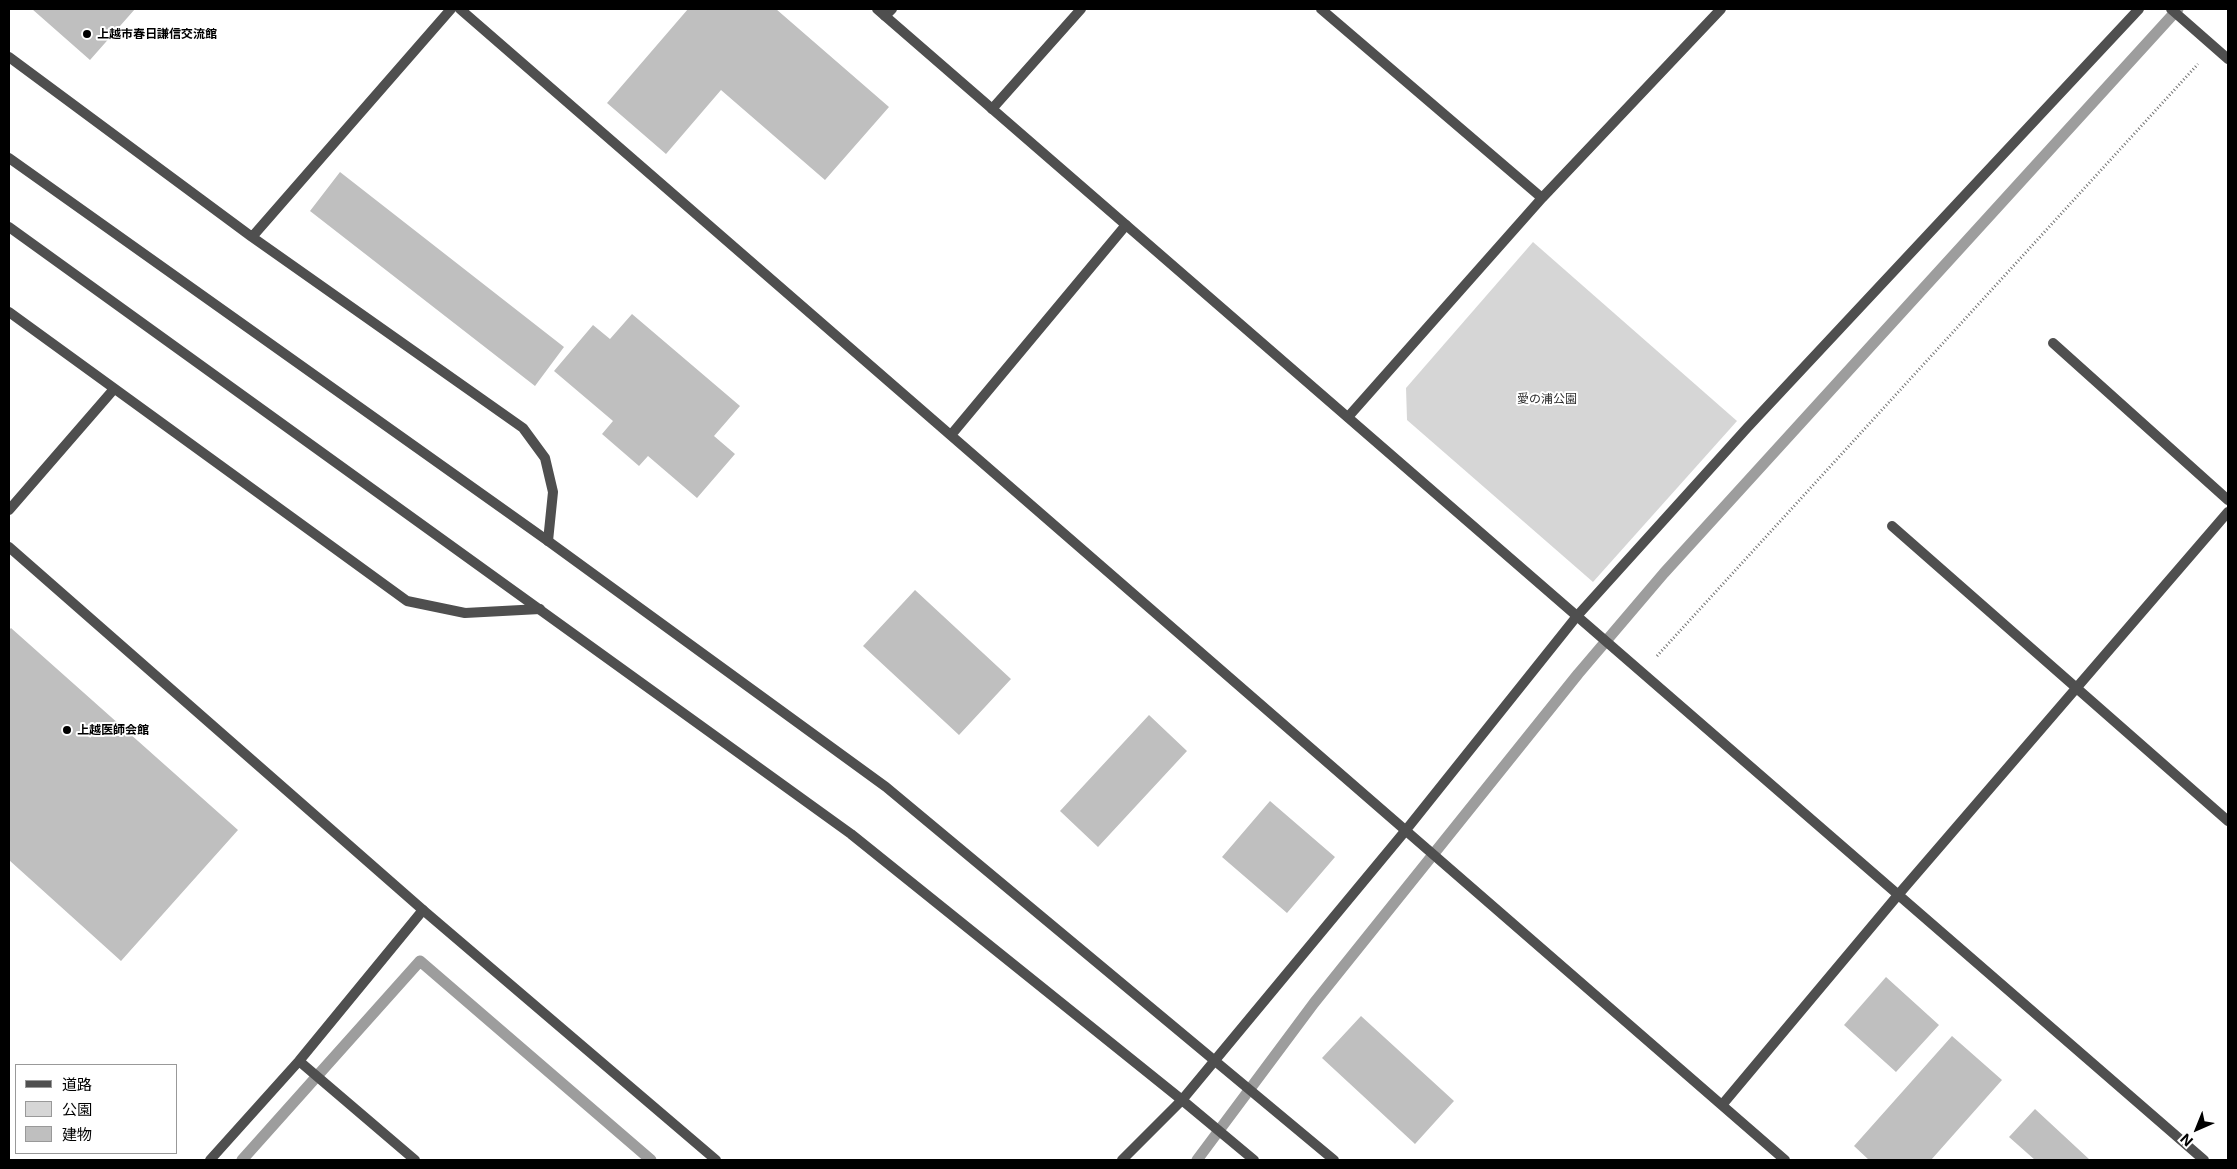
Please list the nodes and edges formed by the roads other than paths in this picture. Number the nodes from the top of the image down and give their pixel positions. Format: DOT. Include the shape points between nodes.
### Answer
graph roads {
  1 [pos="451,9"];
  2 [pos="460,9"];
  3 [pos="877,9"];
  4 [pos="1081,9"];
  5 [pos="1321,9"];
  6 [pos="1721,9"];
  7 [pos="2139,9"];
  8 [pos="2171,9"];
  9 [pos="889,12"];
  10 [pos="9,58"];
  11 [pos="2228,59"];
  12 [pos="992,108"];
  13 [pos="9,158"];
  14 [pos="1542,198"];
  15 [pos="1126,225"];
  16 [pos="9,227"];
  17 [pos="252,237"];
  18 [pos="9,312"];
  19 [pos="2053,343"];
  20 [pos="114,389"];
  21 [pos="1348,417"];
  22 [pos="951,435"];
  23 [pos="2228,500"];
  24 [pos="9,510"];
  25 [pos="2228,512"];
  26 [pos="1892,526"];
  27 [pos="548,541"];
  28 [pos="9,547"];
  29 [pos="540,609"];
  30 [pos="1577,616"];
  31 [pos="2078,687"];
  32 [pos="2228,821"];
  33 [pos="1406,830"];
  34 [pos="1898,896"];
  35 [pos="423,910"];
  36 [pos="299,1061"];
  37 [pos="1214,1061"];
  38 [pos="1182,1100"];
  39 [pos="1722,1105"];
  40 [pos="210,1160"];
  41 [pos="415,1160"];
  42 [pos="716,1160"];
  43 [pos="1122,1160"];
  44 [pos="1254,1160"];
  45 [pos="1334,1160"];
  46 [pos="1785,1160"];
  47 [pos="2204,1160"];
  1 -- 17 [label="street"];
  2 -- 22 [label="street"];
  3 -- 9 [label="street"];
  4 -- 12 [label="street"];
  5 -- 14 [label="street"];
  6 -- 14 [label="street"];
  7 -- 30 [label="street" via="1747,428"];
  8 -- 11 [label="street"];
  9 -- 12 [label="street"];
  10 -- 17 [label="street"];
  12 -- 15 [label="street"];
  13 -- 27 [label="street"];
  14 -- 21 [label="street"];
  15 -- 21 [label="street"];
  15 -- 22 [label="street"];
  16 -- 29 [label="street"];
  17 -- 27 [label="street" via="523,428 545,458 553,492"];
  18 -- 20 [label="street"];
  19 -- 23 [label="street"];
  20 -- 24 [label="street"];
  20 -- 29 [label="street" via="407,601 466,612"];
  21 -- 30 [label="street"];
  22 -- 33 [label="street"];
  25 -- 31 [label="street"];
  26 -- 31 [label="street"];
  27 -- 37 [label="street" via="886,787"];
  28 -- 35 [label="street"];
  29 -- 38 [label="street" via="851,834"];
  30 -- 33 [label="street"];
  30 -- 34 [label="street"];
  31 -- 32 [label="street"];
  31 -- 34 [label="street"];
  33 -- 37 [label="street"];
  33 -- 39 [label="street"];
  34 -- 39 [label="street"];
  34 -- 47 [label="street"];
  35 -- 36 [label="street"];
  35 -- 42 [label="street"];
  36 -- 40 [label="street"];
  36 -- 41 [label="street"];
  37 -- 38 [label="street"];
  37 -- 45 [label="street"];
  38 -- 43 [label="street"];
  38 -- 44 [label="street"];
  39 -- 46 [label="street"];
}
